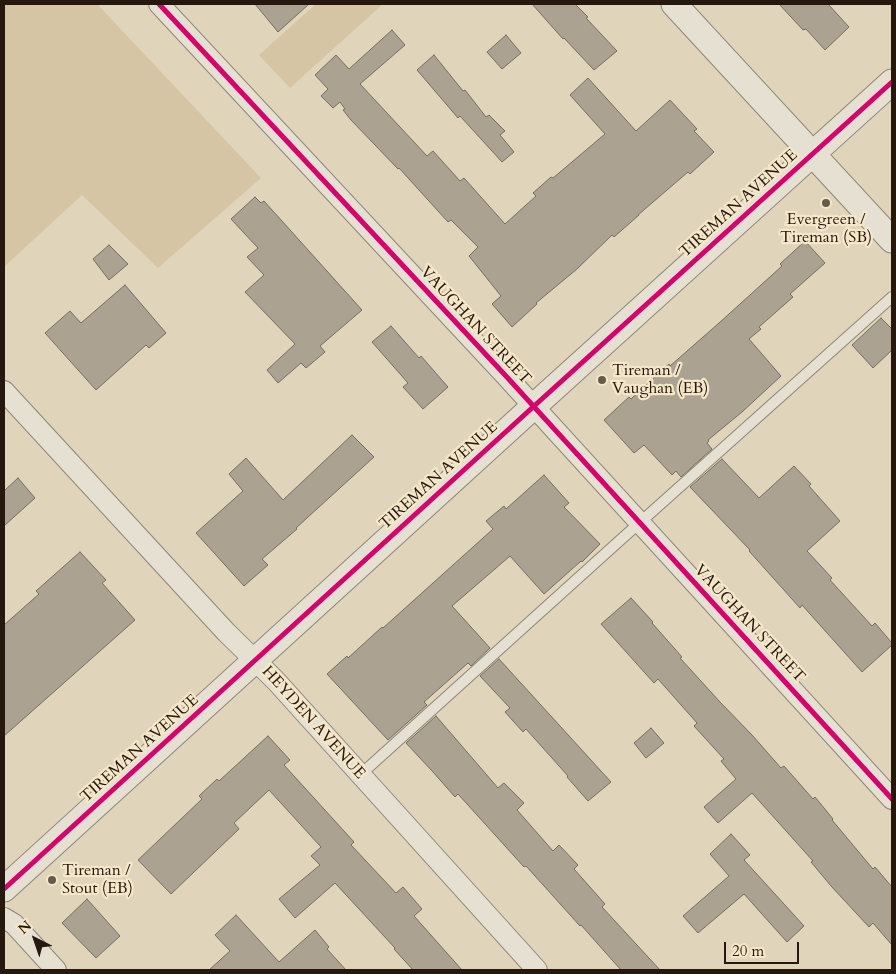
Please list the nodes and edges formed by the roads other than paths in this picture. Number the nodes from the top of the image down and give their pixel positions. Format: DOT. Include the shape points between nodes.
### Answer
graph roads {
  1 [pos="159,4"];
  2 [pos="674,4"];
  3 [pos="892,82"];
  4 [pos="813,154"];
  5 [pos="892,240"];
  6 [pos="892,297"];
  7 [pos="4,391"];
  8 [pos="533,407"];
  9 [pos="639,523"];
  10 [pos="255,660"];
  11 [pos="360,775"];
  12 [pos="892,799"];
  13 [pos="4,889"];
  14 [pos="4,918"];
  15 [pos="56,970"];
  16 [pos="538,970"];
  1 -- 8 [label="street, VAUGHAN STREET"];
  2 -- 4 [label="street"];
  3 -- 4 [label="street, TIREMAN AVENUE"];
  4 -- 5 [label="street"];
  4 -- 8 [label="street, TIREMAN AVENUE"];
  6 -- 9 [label="lane"];
  7 -- 10 [label="street, HEYDEN AVENUE"];
  8 -- 9 [label="street, VAUGHAN STREET"];
  8 -- 10 [label="street, TIREMAN AVENUE"];
  9 -- 11 [label="lane"];
  9 -- 12 [label="street, VAUGHAN STREET"];
  10 -- 11 [label="street, HEYDEN AVENUE"];
  10 -- 13 [label="street, TIREMAN AVENUE"];
  11 -- 16 [label="street, HEYDEN AVENUE"];
  14 -- 15 [label="street" via="14,924"];
}
